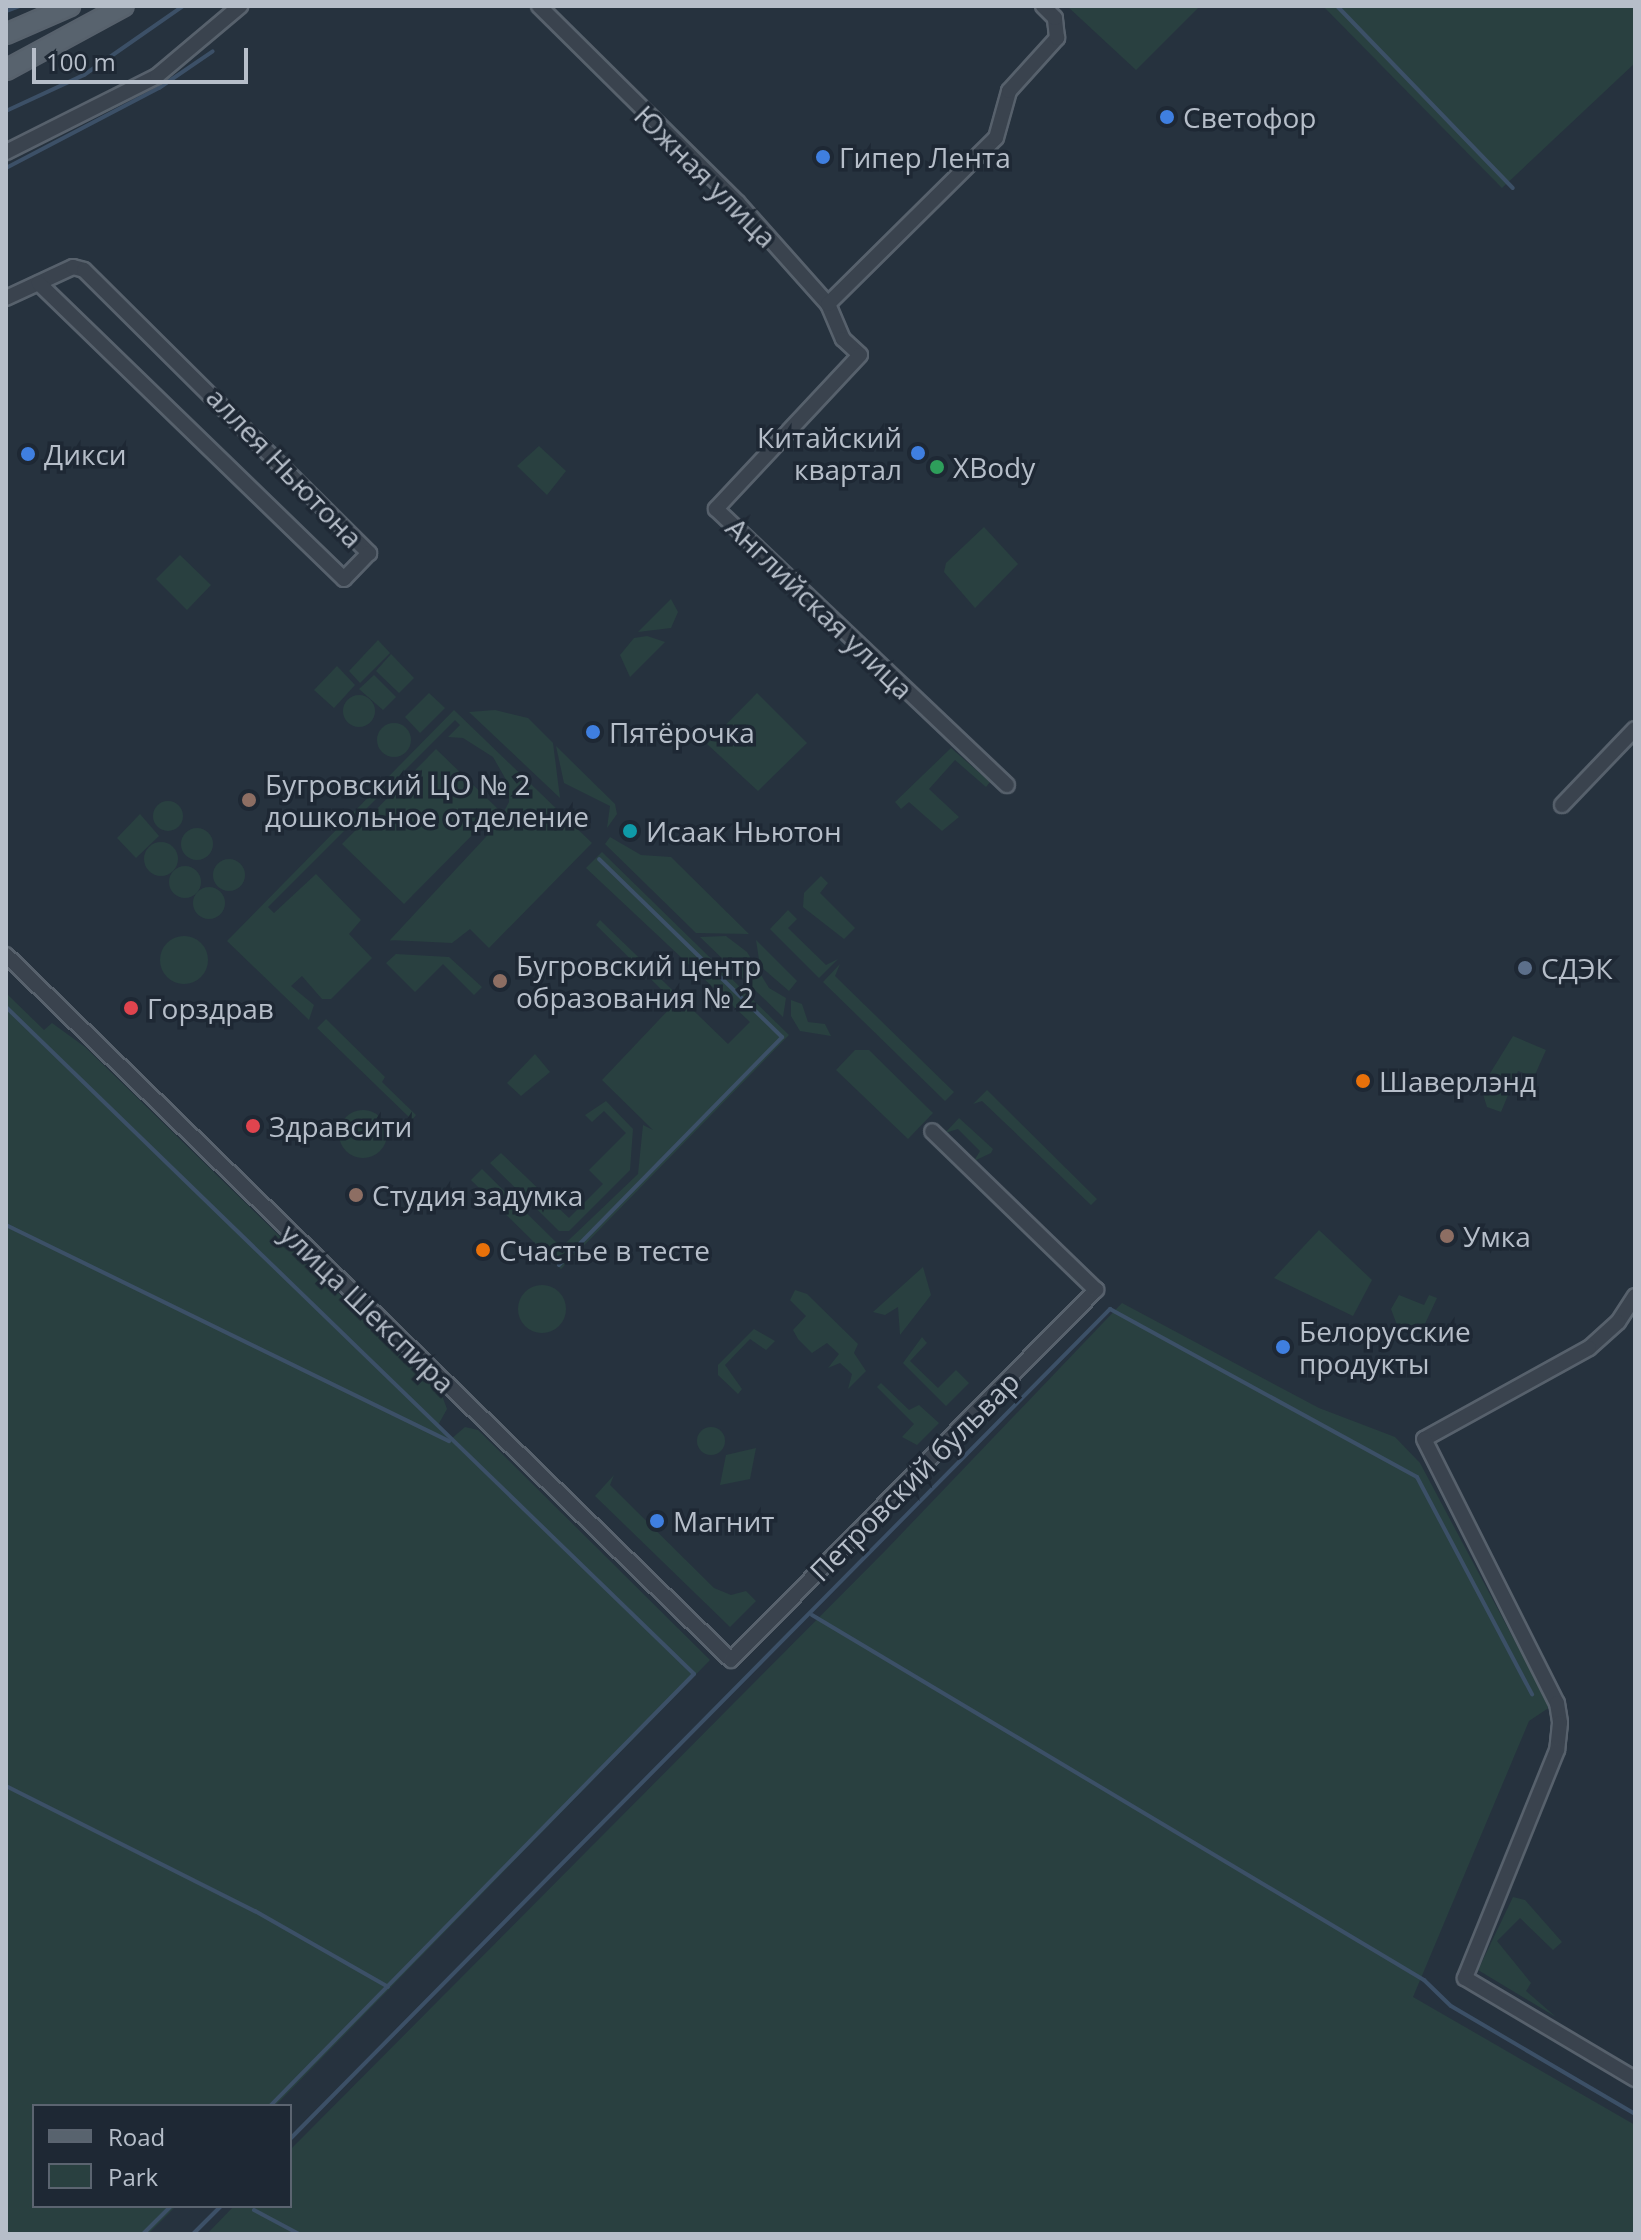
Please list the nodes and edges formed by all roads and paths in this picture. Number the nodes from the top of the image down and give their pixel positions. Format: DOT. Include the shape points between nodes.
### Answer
graph roads {
  1 [pos="70,6"];
  2 [pos="124,6"];
  3 [pos="240,6"];
  4 [pos="539,6"];
  5 [pos="1043,6"];
  6 [pos="6,34"];
  7 [pos="6,70"];
  8 [pos="6,152"];
  9 [pos="39,283"];
  10 [pos="6,298"];
  11 [pos="828,304"];
  12 [pos="860,355"];
  13 [pos="1635,729"];
  14 [pos="1007,785"];
  15 [pos="1562,805"];
  16 [pos="6,955"];
  17 [pos="932,1131"];
  18 [pos="1635,1296"];
  19 [pos="731,1660"];
  20 [pos="1635,2079"];
  1 -- 6 [label="main road"];
  2 -- 7 [label="main road"];
  3 -- 8 [label="street" via="157,76"];
  4 -- 11 [label="street, Южная улица" via="737,202"];
  5 -- 11 [label="street" via="1055,18 1057,38 1009,91 996,138"];
  9 -- 9 [label="street, аллея Ньютона" via="344,579 369,553 242,421 73,267"];
  9 -- 10 [label="street"];
  11 -- 12 [label="street, Южная улица" via="843,339"];
  12 -- 14 [label="street, Английская улица" via="716,509"];
  13 -- 15 [label="street"];
  16 -- 19 [label="street, улица Шекспира"];
  17 -- 19 [label="street, Петровский бульвар" via="1096,1290"];
  18 -- 20 [label="street" via="1618,1322 1589,1348 1424,1439 1557,1703 1560,1723 1557,1750 1465,1978"];
}
